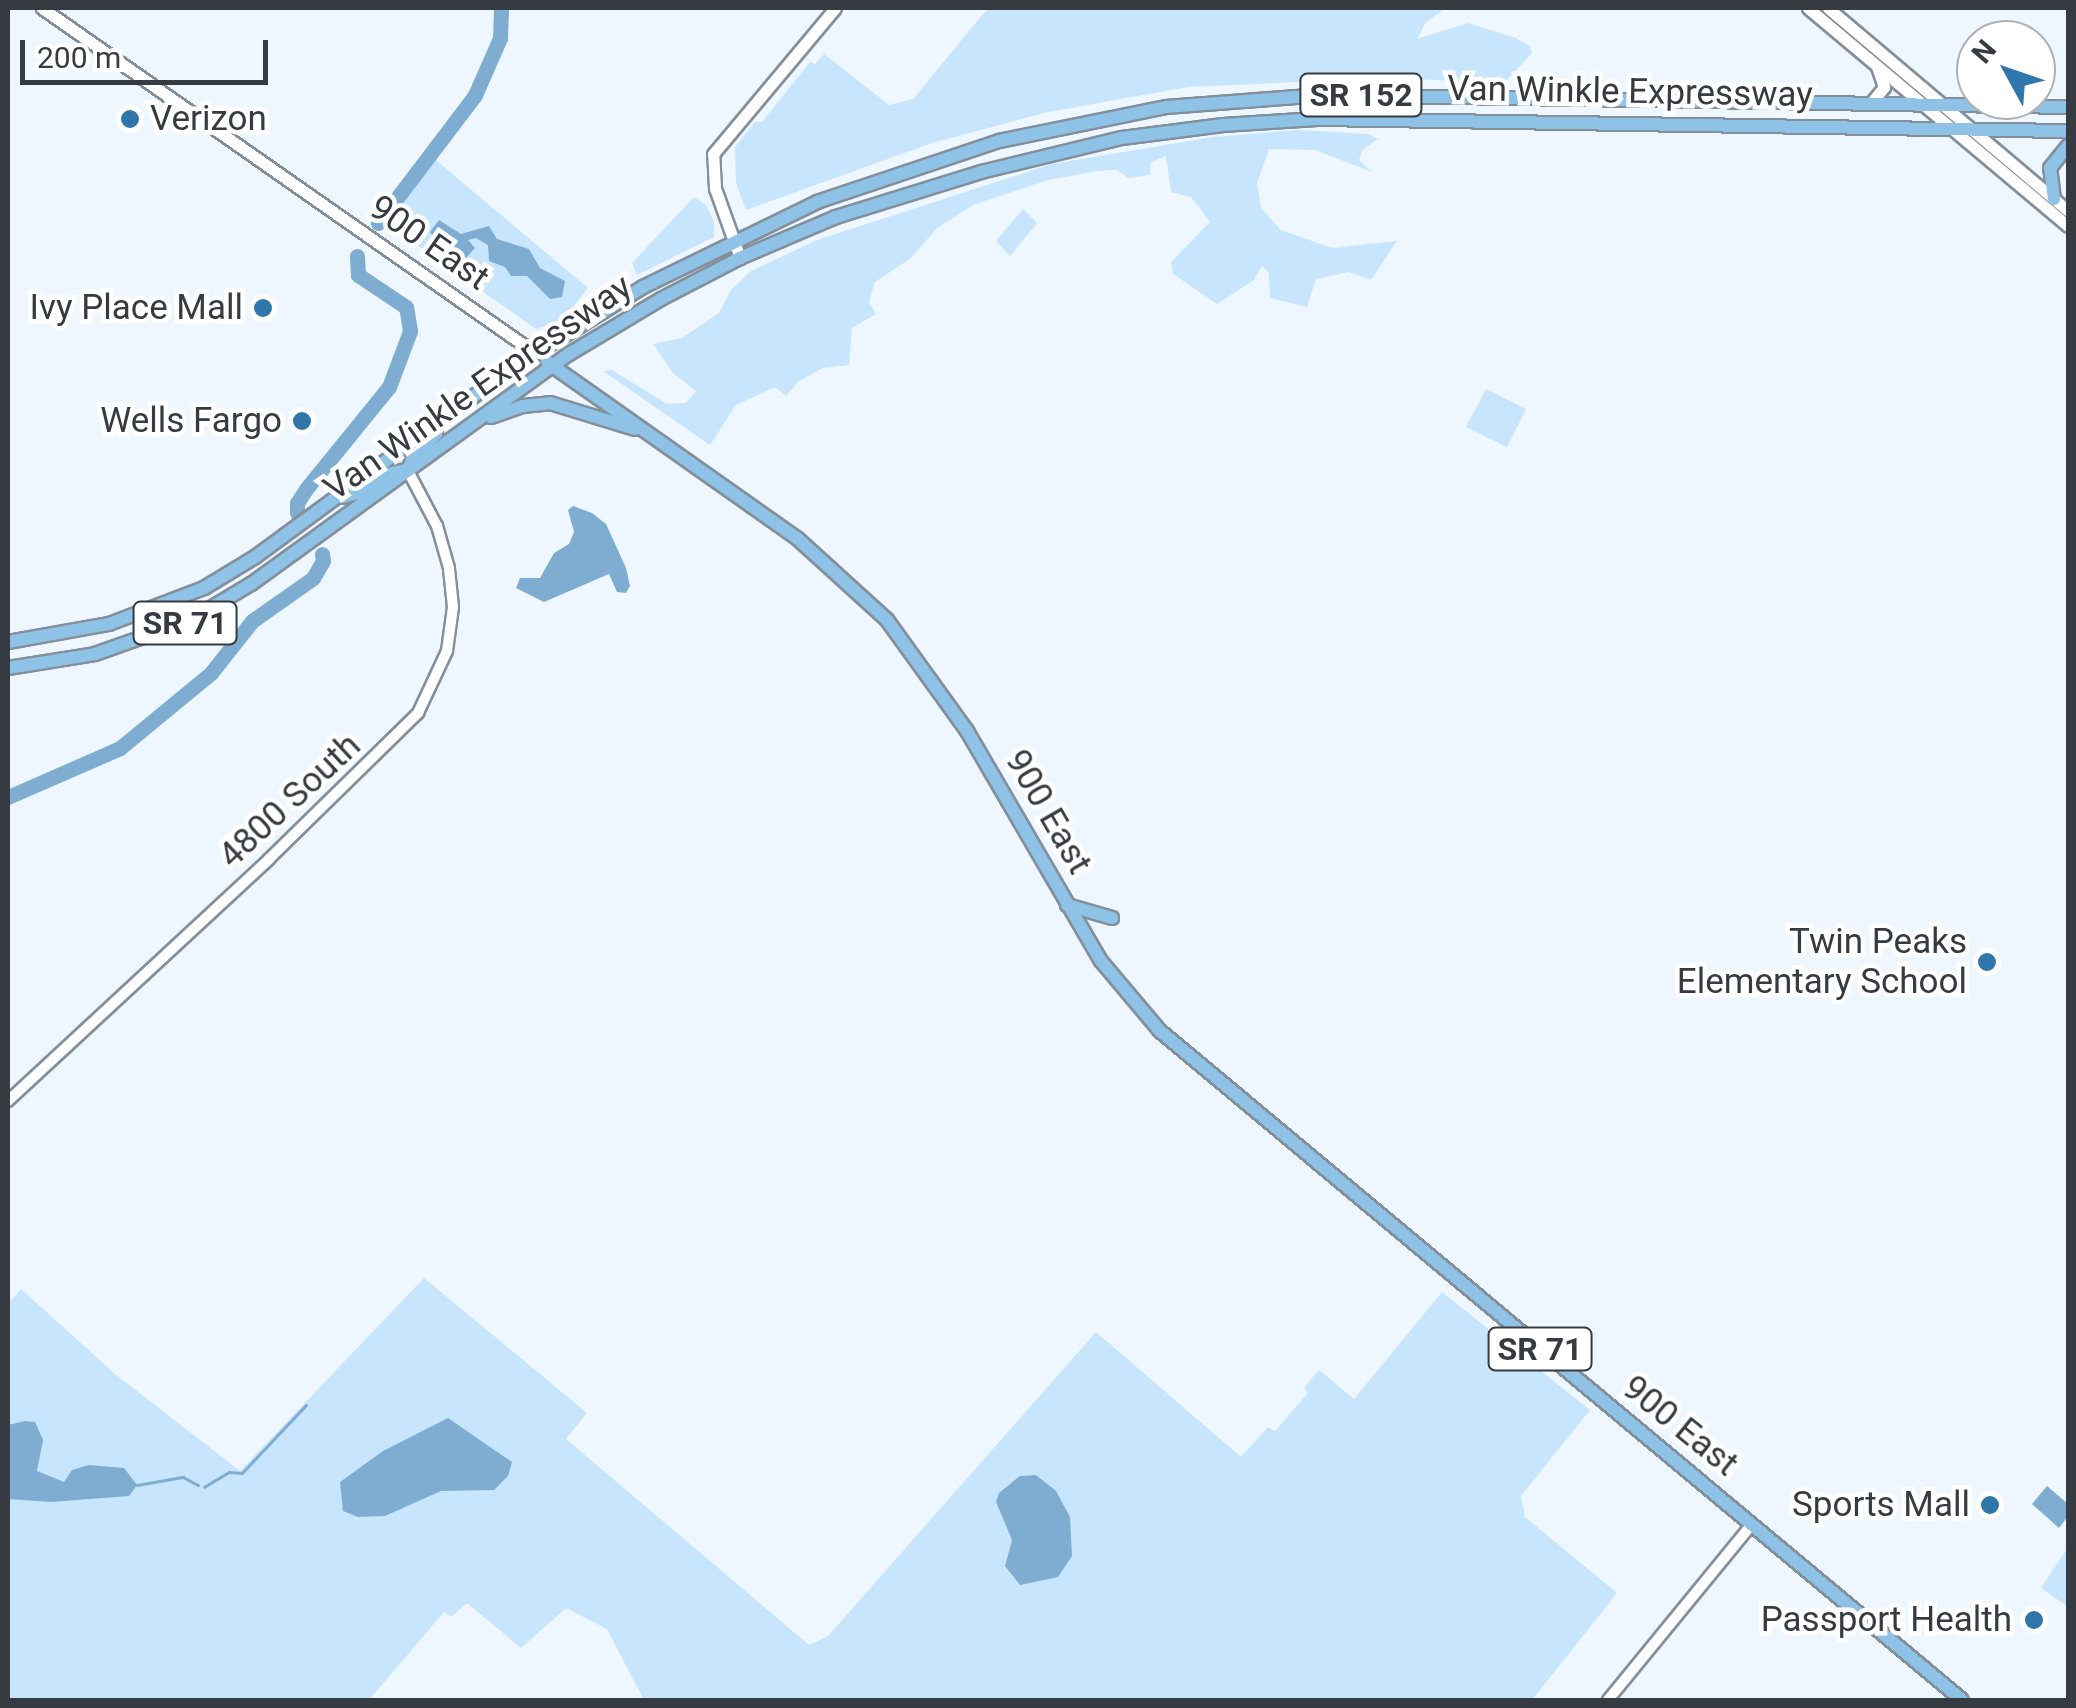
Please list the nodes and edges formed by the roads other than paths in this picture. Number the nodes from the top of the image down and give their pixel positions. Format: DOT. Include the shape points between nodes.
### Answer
graph roads {
  1 [pos="42,8"];
  2 [pos="835,8"];
  3 [pos="1808,8"];
  4 [pos="1828,8"];
  5 [pos="1875,63"];
  6 [pos="1871,102"];
  7 [pos="1922,103"];
  8 [pos="1943,104"];
  9 [pos="2068,107"];
  10 [pos="1952,127"];
  11 [pos="1971,127"];
  12 [pos="2068,131"];
  13 [pos="2068,146"];
  14 [pos="2054,198"];
  15 [pos="2068,211"];
  16 [pos="2068,226"];
  17 [pos="732,240"];
  18 [pos="740,258"];
  19 [pos="535,354"];
  20 [pos="552,366"];
  21 [pos="465,402"];
  22 [pos="475,422"];
  23 [pos="651,434"];
  24 [pos="408,470"];
  25 [pos="335,499"];
  26 [pos="8,642"];
  27 [pos="8,668"];
  28 [pos="1067,905"];
  29 [pos="1112,918"];
  30 [pos="8,1100"];
  31 [pos="1752,1524"];
  32 [pos="1608,1700"];
  33 [pos="1962,1700"];
  1 -- 19 [label="main road, 900 East"];
  2 -- 17 [label="main road" via="713,154 715,188"];
  3 -- 5 [label="main road"];
  4 -- 8 [label="main road"];
  5 -- 6 [label="main road" via="1884,87"];
  5 -- 7 [label="main road"];
  6 -- 7 [label="main road, Van Winkle Expressway / SR 152"];
  6 -- 17 [label="main road, Van Winkle Expressway / SR 152" via="1362,94 1185,105 1060,126 962,152 860,184"];
  7 -- 8 [label="main road, Van Winkle Expressway / SR 152"];
  7 -- 10 [label="main road"];
  8 -- 9 [label="main road, Van Winkle Expressway / SR 152"];
  8 -- 11 [label="main road"];
  10 -- 11 [label="main road, Van Winkle Expressway / SR 152"];
  10 -- 16 [label="main road"];
  10 -- 18 [label="main road, Van Winkle Expressway / SR 152" via="1362,119 1190,128 1122,138 934,185"];
  11 -- 12 [label="main road, Van Winkle Expressway / SR 152"];
  11 -- 14 [label="main road"];
  13 -- 14 [label="main road" via="2050,168"];
  14 -- 15 [label="main road"];
  17 -- 18 [label="main road"];
  17 -- 19 [label="main road, Van Winkle Expressway / SR 152"];
  18 -- 20 [label="main road, Van Winkle Expressway / SR 152"];
  19 -- 20 [label="main road, 900 East / SR 71"];
  19 -- 21 [label="main road, Van Winkle Expressway / SR 71"];
  20 -- 22 [label="main road, Van Winkle Expressway"];
  20 -- 23 [label="main road, 900 East / SR 71"];
  21 -- 24 [label="main road" via="414,454"];
  21 -- 25 [label="main road, Van Winkle Expressway / SR 71"];
  22 -- 23 [label="main road, SR 71" via="550,403"];
  22 -- 24 [label="main road, Van Winkle Expressway / SR 71"];
  23 -- 28 [label="main road, 900 East / SR 71" via="828,562 887,620 958,717"];
  24 -- 25 [label="main road"];
  24 -- 27 [label="main road, Van Winkle Expressway / SR 71" via="191,620 95,654"];
  24 -- 30 [label="street, 4800 South" via="441,539 453,607 447,651 418,714"];
  25 -- 26 [label="main road, Van Winkle Expressway / SR 71" via="239,568 182,598 81,632"];
  28 -- 29 [label="main road"];
  28 -- 31 [label="main road, 900 East / SR 71" via="1112,977 1160,1030"];
  31 -- 32 [label="street"];
  31 -- 33 [label="main road, 900 East / SR 71"];
}
